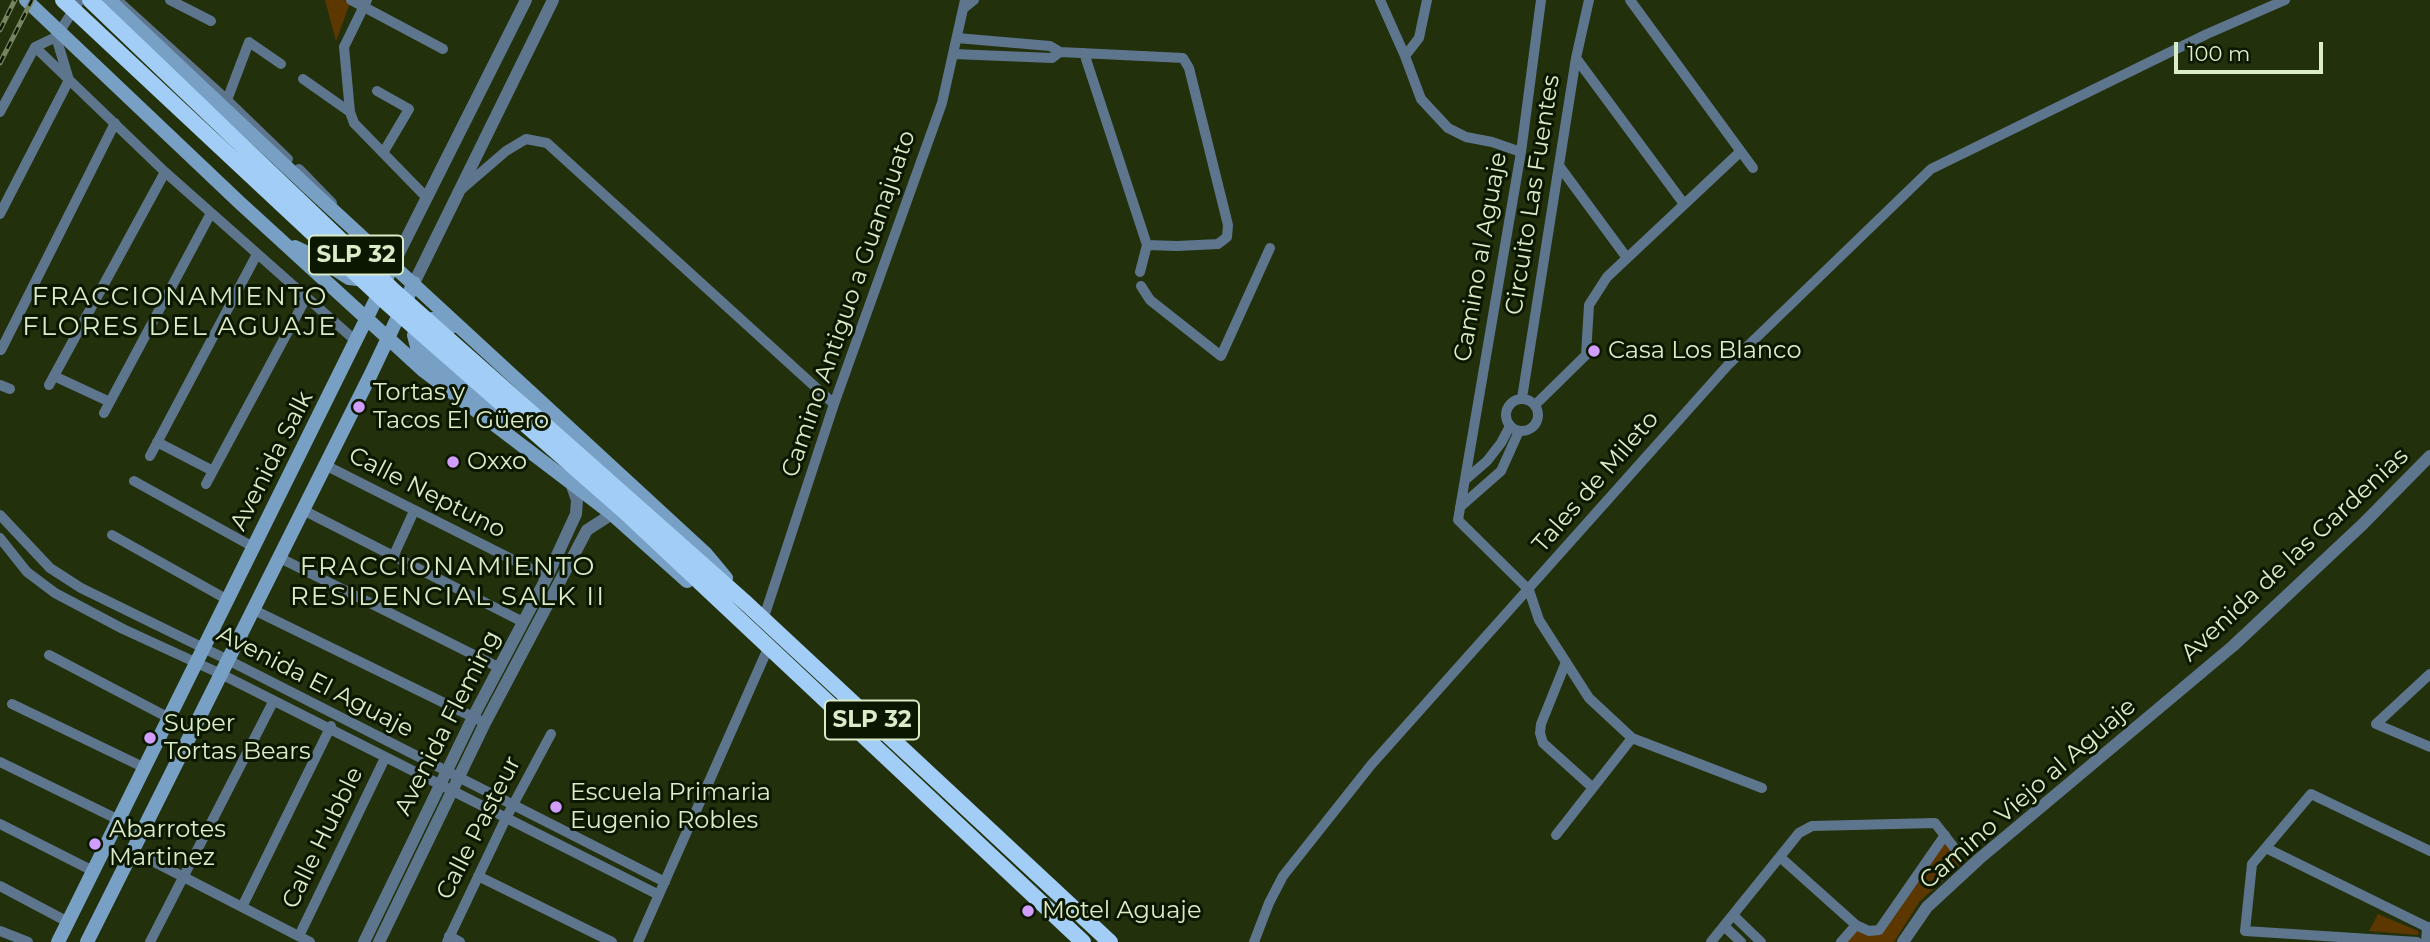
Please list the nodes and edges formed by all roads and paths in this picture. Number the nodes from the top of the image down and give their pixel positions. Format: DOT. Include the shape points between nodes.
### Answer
graph roads {
  1 [pos="26,0"];
  2 [pos="64,0"];
  3 [pos="80,0"];
  4 [pos="90,0"];
  5 [pos="109,0"];
  6 [pos="117,0"];
  7 [pos="170,0"];
  8 [pos="351,0"];
  9 [pos="553,0"];
  10 [pos="974,0"];
  11 [pos="1380,0"];
  12 [pos="1427,0"];
  13 [pos="1541,0"];
  14 [pos="1589,0"];
  15 [pos="1630,0"];
  16 [pos="2285,0"];
  17 [pos="523,1"];
  18 [pos="129,4"];
  19 [pos="365,4"];
  20 [pos="964,4"];
  21 [pos="211,21"];
  22 [pos="56,37"];
  23 [pos="957,38"];
  24 [pos="35,47"];
  25 [pos="443,49"];
  26 [pos="1060,52"];
  27 [pos="1084,53"];
  28 [pos="953,54"];
  29 [pos="1405,56"];
  30 [pos="1576,58"];
  31 [pos="281,64"];
  32 [pos="303,79"];
  33 [pos="69,80"];
  34 [pos="377,91"];
  35 [pos="227,100"];
  36 [pos="0,112"];
  37 [pos="350,112"];
  38 [pos="115,123"];
  39 [pos="1521,152"];
  40 [pos="1740,152"];
  41 [pos="383,153"];
  42 [pos="1560,167"];
  43 [pos="1753,168"];
  44 [pos="165,172"];
  45 [pos="460,191"];
  46 [pos="427,198"];
  47 [pos="1684,204"];
  48 [pos="211,213"];
  49 [pos="0,214"];
  50 [pos="347,223"];
  51 [pos="363,238"];
  52 [pos="281,241"];
  53 [pos="1147,245"];
  54 [pos="1270,247"];
  55 [pos="257,254"];
  56 [pos="1627,258"];
  57 [pos="393,265"];
  58 [pos="1140,272"];
  59 [pos="414,282"];
  60 [pos="1142,286"];
  61 [pos="306,298"];
  62 [pos="368,320"];
  63 [pos="388,339"];
  64 [pos="357,342"];
  65 [pos="478,342"];
  66 [pos="2,343"];
  67 [pos="1522,398"];
  68 [pos="110,402"];
  69 [pos="834,404"];
  70 [pos="1535,405"];
  71 [pos="104,413"];
  72 [pos="1515,428"];
  73 [pos="310,438"];
  74 [pos="157,442"];
  75 [pos="334,448"];
  76 [pos="531,452"];
  77 [pos="150,456"];
  78 [pos="2430,456"];
  79 [pos="1487,461"];
  80 [pos="326,465"];
  81 [pos="213,471"];
  82 [pos="1500,471"];
  83 [pos="1465,480"];
  84 [pos="134,481"];
  85 [pos="571,483"];
  86 [pos="206,484"];
  87 [pos="1460,506"];
  88 [pos="623,508"];
  89 [pos="303,510"];
  90 [pos="414,511"];
  91 [pos="0,514"];
  92 [pos="112,535"];
  93 [pos="0,538"];
  94 [pos="255,548"];
  95 [pos="393,556"];
  96 [pos="279,558"];
  97 [pos="547,577"];
  98 [pos="1530,590"];
  99 [pos="228,600"];
  100 [pos="740,608"];
  101 [pos="254,610"];
  102 [pos="764,620"];
  103 [pos="523,622"];
  104 [pos="769,646"];
  105 [pos="204,649"];
  106 [pos="49,656"];
  107 [pos="228,660"];
  108 [pos="197,663"];
  109 [pos="1566,663"];
  110 [pos="498,667"];
  111 [pos="221,674"];
  112 [pos="2430,675"];
  113 [pos="2188,685"];
  114 [pos="272,702"];
  115 [pos="12,704"];
  116 [pos="336,717"];
  117 [pos="472,717"];
  118 [pos="169,718"];
  119 [pos="485,723"];
  120 [pos="329,730"];
  121 [pos="551,734"];
  122 [pos="1632,738"];
  123 [pos="2430,747"];
  124 [pos="385,758"];
  125 [pos="0,762"];
  126 [pos="145,768"];
  127 [pos="446,772"];
  128 [pos="459,778"];
  129 [pos="440,785"];
  130 [pos="1593,788"];
  131 [pos="1762,788"];
  132 [pos="453,791"];
  133 [pos="513,806"];
  134 [pos="506,818"];
  135 [pos="119,820"];
  136 [pos="0,824"];
  137 [pos="1556,835"];
  138 [pos="1945,835"];
  139 [pos="2266,848"];
  140 [pos="1956,850"];
  141 [pos="133,851"];
  142 [pos="2430,851"];
  143 [pos="1780,857"];
  144 [pos="93,871"];
  145 [pos="478,876"];
  146 [pos="183,879"];
  147 [pos="665,882"];
  148 [pos="0,886"];
  149 [pos="659,895"];
  150 [pos="242,907"];
  151 [pos="1733,915"];
  152 [pos="68,922"];
  153 [pos="1856,925"];
  154 [pos="1724,926"];
  155 [pos="2428,927"];
  156 [pos="0,931"];
  157 [pos="299,936"];
  158 [pos="448,939"];
  159 [pos="28,942"];
  160 [pos="58,942"];
  161 [pos="87,942"];
  162 [pos="150,942"];
  163 [pos="310,942"];
  164 [pos="364,942"];
  165 [pos="379,942"];
  166 [pos="460,942"];
  167 [pos="612,942"];
  168 [pos="638,942"];
  169 [pos="1083,942"];
  170 [pos="1110,942"];
  171 [pos="1254,942"];
  172 [pos="1712,942"];
  173 [pos="1741,942"];
  174 [pos="1761,942"];
  175 [pos="1841,942"];
  176 [pos="1903,942"];
  177 [pos="2417,942"];
  178 [pos="2426,942"];
  1 -- 52 [label="main road"];
  2 -- 88 [label="highway, SLP 32" via="387,303"];
  3 -- 22 [label="street"];
  4 -- 88 [label="highway, SLP 32"];
  5 -- 50 [label="main road"];
  6 -- 18 [label="street"];
  7 -- 21 [label="street"];
  8 -- 19 [label="street"];
  9 -- 45 [label="street, Avenida Salk"];
  10 -- 20 [label="street"];
  11 -- 29 [label="street"];
  12 -- 29 [label="street" via="1419,38"];
  13 -- 39 [label="street, Camino al Aguaje"];
  14 -- 30 [label="street, Circuito Las Fuentes"];
  15 -- 40 [label="street"];
  16 -- 98 [label="street, Tales de Mileto" via="1931,169 1728,365"];
  17 -- 46 [label="street, Avenida Salk"];
  18 -- 35 [label="street"];
  19 -- 25 [label="street"];
  19 -- 37 [label="street" via="344,47"];
  20 -- 23 [label="street, Camino Antiguo a Guanajuato"];
  22 -- 24 [label="street"];
  22 -- 33 [label="street"];
  23 -- 26 [label="street" via="1050,46"];
  23 -- 28 [label="street, Camino Antiguo a Guanajuato"];
  24 -- 33 [label="street"];
  24 -- 36 [label="street"];
  26 -- 27 [label="street"];
  26 -- 28 [label="street" via="1052,58"];
  27 -- 53 [label="street"];
  27 -- 53 [label="street" via="1183,58 1189,68 1228,225 1227,237 1218,244"];
  28 -- 69 [label="street, Camino Antiguo a Guanajuato" via="942,103"];
  29 -- 39 [label="street" via="1421,99 1448,128"];
  30 -- 42 [label="street, Circuito Las Fuentes"];
  30 -- 47 [label="street"];
  31 -- 35 [label="street" via="249,42"];
  32 -- 37 [label="street"];
  33 -- 38 [label="street"];
  33 -- 49 [label="street"];
  34 -- 41 [label="street" via="409,109"];
  35 -- 50 [label="street" via="324,193"];
  37 -- 41 [label="street" via="354,123"];
  38 -- 44 [label="street"];
  38 -- 66 [label="street"];
  39 -- 83 [label="street, Camino al Aguaje"];
  40 -- 43 [label="street"];
  40 -- 47 [label="street"];
  41 -- 46 [label="street"];
  42 -- 56 [label="street"];
  42 -- 67 [label="street, Circuito Las Fuentes"];
  44 -- 48 [label="street"];
  44 -- 68 [label="street" via="51,380"];
  45 -- 59 [label="street, Avenida Salk"];
  45 -- 69 [label="street" via="526,139 547,144"];
  46 -- 57 [label="street, Avenida Salk"];
  47 -- 56 [label="street"];
  48 -- 55 [label="street"];
  48 -- 68 [label="street"];
  50 -- 51 [label="main road"];
  51 -- 52 [label="main road" via="376,259 370,273 357,279"];
  51 -- 57 [label="main road"];
  52 -- 62 [label="main road"];
  53 -- 58 [label="street"];
  54 -- 60 [label="street" via="1221,356 1150,300"];
  55 -- 61 [label="street"];
  55 -- 74 [label="street"];
  56 -- 70 [label="street" via="1607,277 1589,305 1586,355"];
  57 -- 59 [label="main road"];
  57 -- 62 [label="main road, Avenida Salk"];
  59 -- 63 [label="main road, Avenida Salk"];
  59 -- 65 [label="main road"];
  61 -- 64 [label="street"];
  61 -- 81 [label="street"];
  62 -- 63 [label="main road"];
  62 -- 64 [label="main road, Avenida Salk"];
  63 -- 75 [label="main road, Avenida Salk"];
  63 -- 76 [label="main road" via="450,393"];
  64 -- 73 [label="main road, Avenida Salk"];
  65 -- 76 [label="main road" via="433,317 418,325 414,335 420,351 488,408"];
  65 -- 100 [label="main road" via="706,554"];
  67 -- 70 [label="street"];
  67 -- 72 [label="street" via="1506,411 1507,421"];
  68 -- 71 [label="street"];
  69 -- 102 [label="street, Camino Antiguo a Guanajuato"];
  70 -- 72 [label="street" via="1537,421 1530,429"];
  72 -- 79 [label="street"];
  72 -- 82 [label="street"];
  73 -- 75 [label="main road"];
  73 -- 94 [label="main road, Avenida Salk"];
  74 -- 77 [label="street"];
  74 -- 81 [label="street"];
  75 -- 80 [label="main road, Avenida Salk"];
  76 -- 85 [label="main road"];
  78 -- 113 [label="street, Avenida de las Gardenias"];
  79 -- 82 [label="street"];
  79 -- 83 [label="street"];
  80 -- 89 [label="main road, Avenida Salk"];
  80 -- 90 [label="street, Calle Neptuno"];
  81 -- 86 [label="street"];
  82 -- 87 [label="street"];
  83 -- 87 [label="street, Camino al Aguaje"];
  84 -- 94 [label="street"];
  85 -- 88 [label="main road"];
  85 -- 97 [label="street, Avenida Fleming" via="576,514"];
  87 -- 98 [label="street, Camino al Aguaje" via="1458,520"];
  88 -- 100 [label="highway, SLP 32"];
  88 -- 119 [label="street, Avenida Fleming" via="587,530"];
  89 -- 95 [label="street"];
  89 -- 96 [label="main road, Avenida Salk"];
  90 -- 95 [label="street"];
  90 -- 97 [label="street, Calle Neptuno"];
  91 -- 105 [label="street, Avenida El Aguaje" via="50,568"];
  92 -- 99 [label="street"];
  93 -- 108 [label="street, Avenida El Aguaje" via="27,572 55,593"];
  94 -- 99 [label="main road, Avenida Salk"];
  95 -- 103 [label="street"];
  96 -- 101 [label="main road, Avenida Salk"];
  96 -- 110 [label="street"];
  97 -- 103 [label="street, Avenida Fleming"];
  98 -- 109 [label="street" via="1539,620"];
  98 -- 171 [label="street, Tales de Mileto" via="1371,765 1283,876"];
  99 -- 105 [label="main road, Avenida Salk"];
  100 -- 102 [label="highway, SLP 32"];
  100 -- 104 [label="highway, SLP 32"];
  101 -- 107 [label="main road, Avenida Salk"];
  101 -- 117 [label="street"];
  102 -- 170 [label="highway, SLP 32"];
  103 -- 110 [label="street, Avenida Fleming"];
  104 -- 147 [label="street"];
  104 -- 169 [label="highway, SLP 32"];
  105 -- 107 [label="street, Avenida El Aguaje"];
  105 -- 108 [label="main road, Avenida Salk"];
  106 -- 118 [label="street"];
  107 -- 111 [label="main road, Avenida Salk"];
  107 -- 116 [label="street, Avenida El Aguaje"];
  108 -- 111 [label="street, Avenida El Aguaje"];
  108 -- 118 [label="main road, Avenida Salk"];
  109 -- 122 [label="street" via="1589,698"];
  109 -- 130 [label="street" via="1540,733 1543,743"];
  110 -- 117 [label="street, Avenida Fleming"];
  111 -- 114 [label="street, Avenida El Aguaje"];
  111 -- 141 [label="main road, Avenida Salk"];
  112 -- 123 [label="street" via="2376,724"];
  113 -- 176 [label="street, Camino Viejo al Aguaje" via="1979,859 1927,907"];
  114 -- 120 [label="street, Avenida El Aguaje"];
  114 -- 146 [label="street"];
  115 -- 126 [label="street"];
  116 -- 120 [label="street"];
  116 -- 127 [label="street, Avenida El Aguaje"];
  117 -- 119 [label="street"];
  117 -- 127 [label="street, Avenida Fleming"];
  118 -- 126 [label="main road, Avenida Salk"];
  119 -- 128 [label="street, Avenida Fleming"];
  120 -- 124 [label="street, Avenida El Aguaje"];
  120 -- 150 [label="street"];
  121 -- 133 [label="street, Calle Pasteur"];
  122 -- 130 [label="street"];
  122 -- 131 [label="street"];
  124 -- 129 [label="street, Avenida El Aguaje"];
  124 -- 157 [label="street, Calle Hubble"];
  125 -- 135 [label="street"];
  126 -- 135 [label="main road, Avenida Salk"];
  127 -- 128 [label="street, Avenida El Aguaje"];
  127 -- 129 [label="street, Avenida Fleming"];
  128 -- 132 [label="street, Avenida Fleming"];
  128 -- 133 [label="street, Avenida El Aguaje"];
  129 -- 132 [label="street, Avenida El Aguaje"];
  129 -- 164 [label="street, Avenida Fleming"];
  130 -- 137 [label="street"];
  132 -- 134 [label="street, Avenida El Aguaje"];
  132 -- 165 [label="street, Avenida Fleming"];
  133 -- 134 [label="street, Calle Pasteur"];
  133 -- 147 [label="street, Avenida El Aguaje"];
  134 -- 145 [label="street, Calle Pasteur"];
  134 -- 149 [label="street, Avenida El Aguaje"];
  135 -- 144 [label="main road, Avenida Salk"];
  136 -- 144 [label="street"];
  138 -- 140 [label="street"];
  138 -- 143 [label="street" via="1935,823 1812,826 1799,833"];
  138 -- 153 [label="street" via="1879,930 1869,932"];
  139 -- 142 [label="street" via="2311,794"];
  139 -- 155 [label="street"];
  139 -- 177 [label="street" via="2252,864 2245,930"];
  141 -- 146 [label="street"];
  141 -- 161 [label="main road, Avenida Salk"];
  143 -- 151 [label="street"];
  143 -- 153 [label="street"];
  144 -- 152 [label="main road, Avenida Salk"];
  145 -- 158 [label="street, Calle Pasteur"];
  145 -- 167 [label="street"];
  146 -- 150 [label="street"];
  146 -- 162 [label="street"];
  147 -- 149 [label="street"];
  148 -- 152 [label="street"];
  149 -- 168 [label="street"];
  150 -- 157 [label="street"];
  151 -- 154 [label="street"];
  151 -- 174 [label="street"];
  152 -- 160 [label="main road, Avenida Salk"];
  153 -- 175 [label="street"];
  154 -- 172 [label="street"];
  154 -- 173 [label="street"];
  155 -- 178 [label="street"];
  156 -- 159 [label="street"];
  157 -- 163 [label="street"];
  158 -- 166 [label="street"];
}
